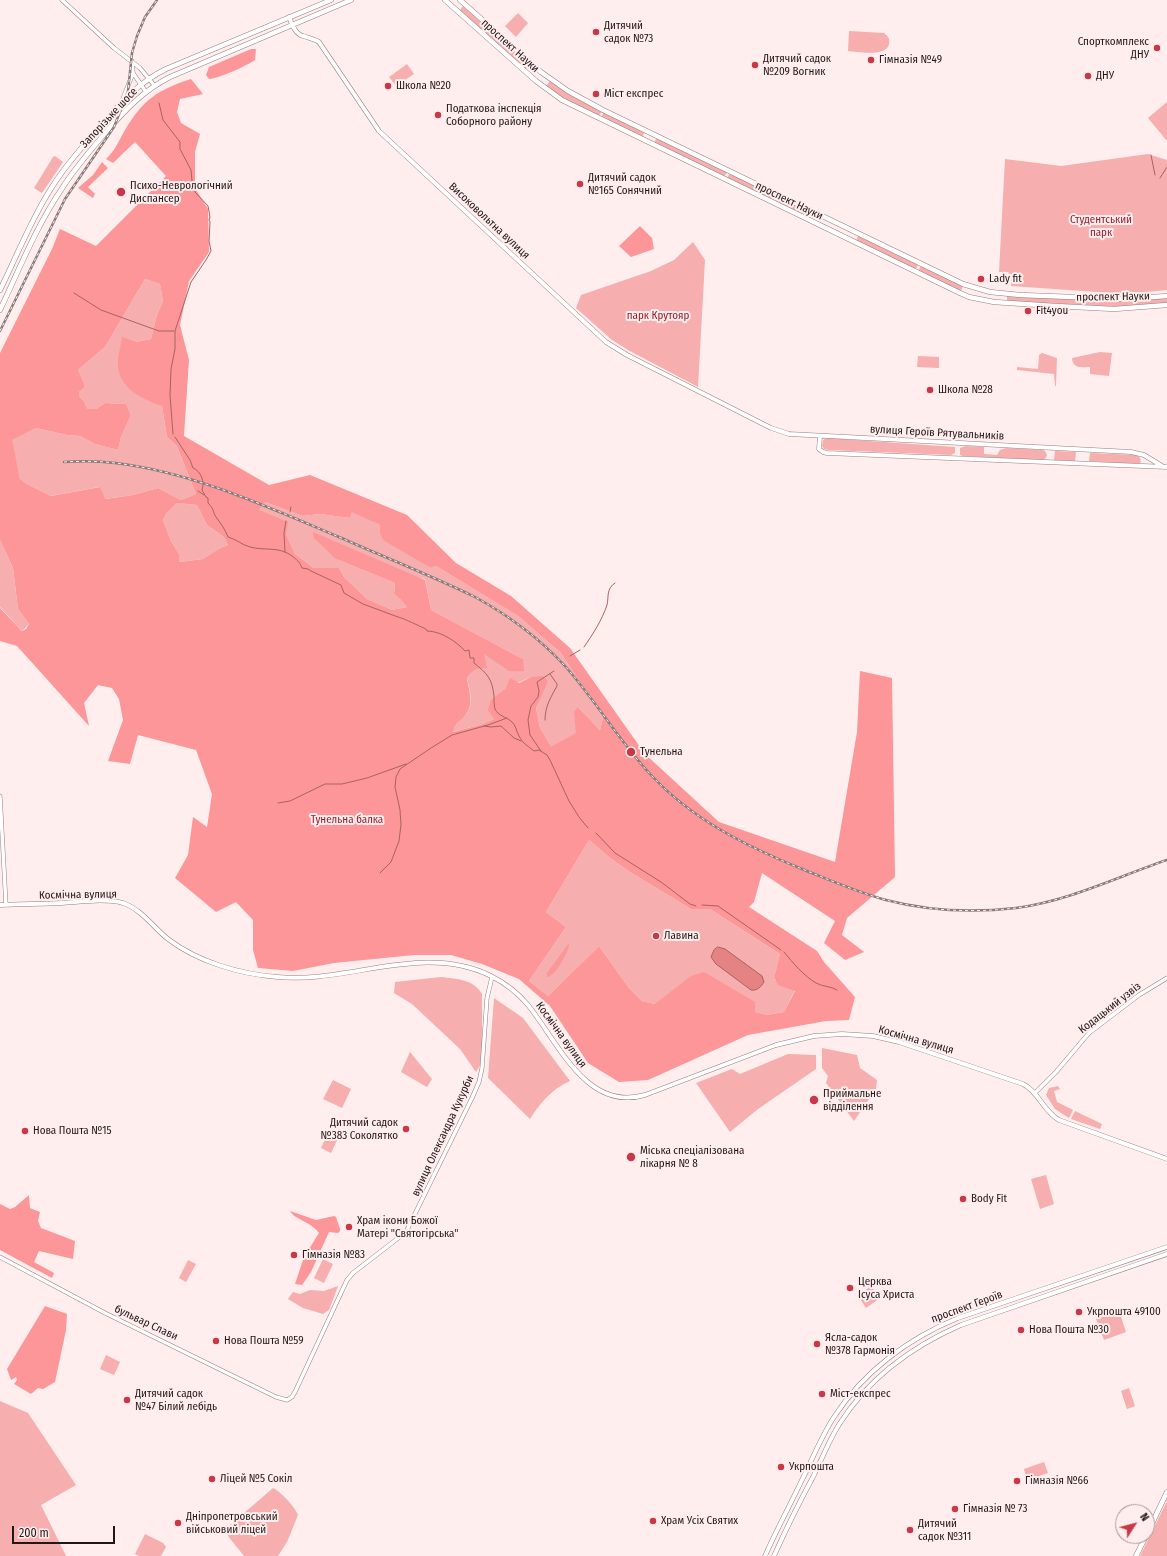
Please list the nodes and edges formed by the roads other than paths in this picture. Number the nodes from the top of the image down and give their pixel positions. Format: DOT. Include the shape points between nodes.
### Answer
graph roads {
  1 [pos="62,0"];
  2 [pos="331,0"];
  3 [pos="351,0"];
  4 [pos="445,0"];
  5 [pos="460,0"];
  6 [pos="289,17"];
  7 [pos="292,25"];
  8 [pos="132,61"];
  9 [pos="132,73"];
  10 [pos="149,78"];
  11 [pos="141,85"];
  12 [pos="154,85"];
  13 [pos="146,92"];
  14 [pos="122,101"];
  15 [pos="0,290"];
  16 [pos="1167,296"];
  17 [pos="1167,305"];
  18 [pos="0,310"];
  19 [pos="715,400"];
  20 [pos="820,436"];
  21 [pos="1162,466"];
  22 [pos="1167,466"];
  23 [pos="0,796"];
  24 [pos="0,905"];
  25 [pos="6,905"];
  26 [pos="492,977"];
  27 [pos="1167,978"];
  28 [pos="1035,1093"];
  29 [pos="1167,1159"];
  30 [pos="1167,1247"];
  31 [pos="1167,1254"];
  32 [pos="0,1258"];
  33 [pos="1077,1277"];
  34 [pos="1079,1284"];
  35 [pos="287,1400"];
  36 [pos="1167,1492"];
  37 [pos="1155,1517"];
  38 [pos="1142,1544"];
  39 [pos="765,1556"];
  40 [pos="774,1556"];
  41 [pos="1136,1556"];
  1 -- 8 [label="street" via="114,48"];
  2 -- 6 [label="main road, Запорізьке шосе"];
  3 -- 7 [label="main road, Запорізьке шосе"];
  4 -- 17 [label="main road, проспект Науки" via="536,81 562,100 969,297 994,302 1114,309"];
  5 -- 16 [label="main road, проспект Науки" via="541,72 568,91 963,284 990,292 1020,295 1125,300"];
  6 -- 7 [label="main road, Високовольтна вулиця"];
  6 -- 10 [label="main road, Запорізьке шосе"];
  7 -- 12 [label="main road, Запорізьке шосе"];
  7 -- 19 [label="main road, Високовольтна вулиця" via="301,36 319,42 379,131 597,333 623,354"];
  8 -- 9 [label="street"];
  8 -- 10 [label="street"];
  9 -- 11 [label="street"];
  9 -- 14 [label="street"];
  10 -- 11 [label="main road, Запорізьке шосе"];
  10 -- 12 [label="street"];
  11 -- 13 [label="street"];
  11 -- 14 [label="main road, Запорізьке шосе"];
  12 -- 13 [label="main road, Запорізьке шосе"];
  13 -- 18 [label="main road, Запорізьке шосе" via="118,118 76,168 45,218"];
  14 -- 15 [label="main road, Запорізьке шосе" via="52,187"];
  19 -- 20 [label="main road, вулиця Героїв Рятувальників" via="780,431"];
  20 -- 21 [label="main road, вулиця Героїв Рятувальників" via="1131,452"];
  20 -- 21 [label="main road, вулиця Героїв Рятувальників" via="819,449 823,452"];
  21 -- 22 [label="main road, вулиця Героїв Рятувальників"];
  23 -- 25 [label="street"];
  24 -- 25 [label="main road, Космічна вулиця"];
  25 -- 26 [label="main road, Космічна вулиця" via="93,901 125,904 170,941 221,966 258,976 303,978 433,962 474,968"];
  26 -- 28 [label="main road, Космічна вулиця" via="508,986 521,998 584,1079 601,1092 611,1095 629,1098 640,1096 776,1045 814,1036 842,1034 873,1036 905,1044 1019,1082"];
  26 -- 35 [label="street, вулиця Олександра Кукурби" via="487,998 484,1053 479,1082 446,1154 406,1232 347,1280 295,1392"];
  27 -- 28 [label="street, Кодацький узвіз" via="1135,998 1089,1033"];
  28 -- 29 [label="main road, Космічна вулиця" via="1050,1114 1058,1120"];
  30 -- 33 [label="main road, проспект Героїв"];
  31 -- 34 [label="main road, проспект Героїв"];
  32 -- 35 [label="street, бульвар Слави" via="105,1313 276,1397"];
  33 -- 34 [label="main road"];
  33 -- 39 [label="main road, проспект Героїв" via="941,1325 908,1344 878,1367 849,1397 822,1437"];
  34 -- 40 [label="main road, проспект Героїв" via="944,1332 913,1350 884,1373 856,1401 840,1423"];
  36 -- 37 [label="main road"];
  38 -- 41 [label="main road"];
}
